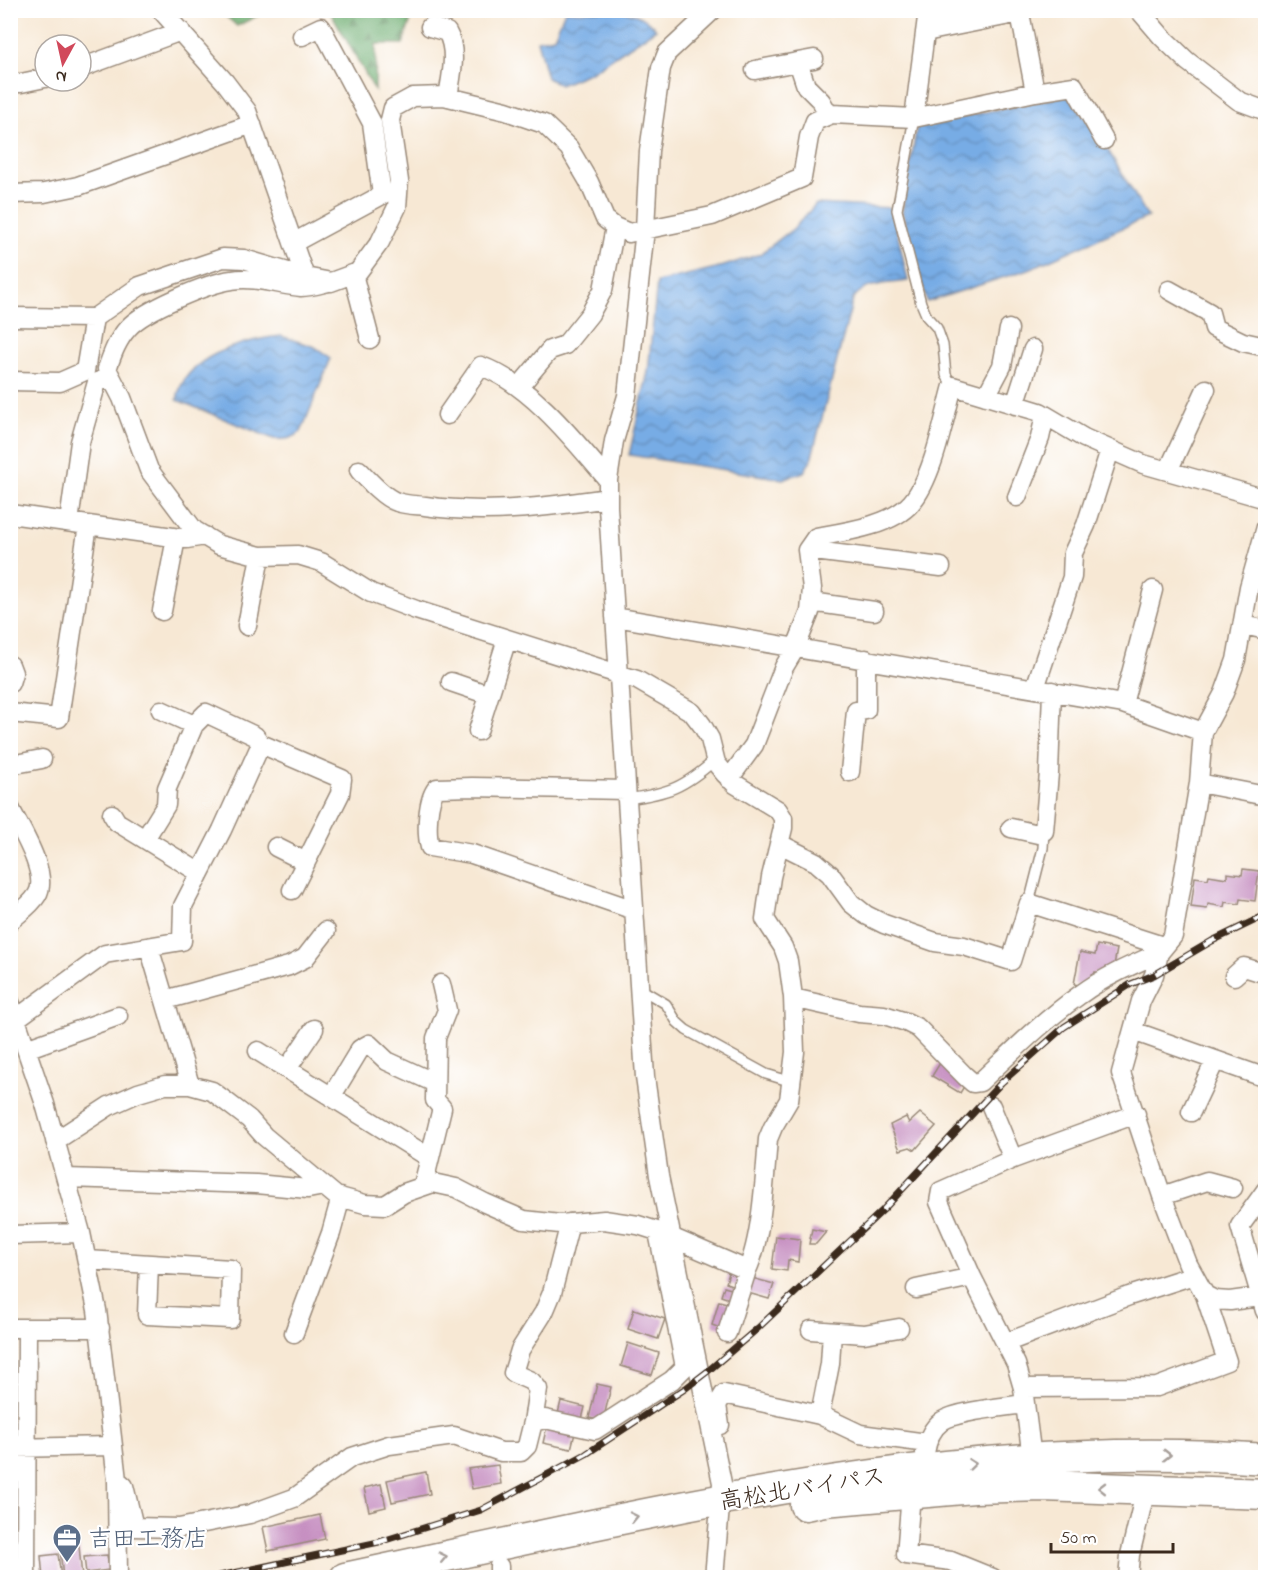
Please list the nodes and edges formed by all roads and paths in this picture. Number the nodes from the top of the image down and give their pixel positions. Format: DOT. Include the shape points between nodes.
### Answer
graph roads {
  1 [pos="161,10"];
  2 [pos="713,10"];
  3 [pos="928,10"];
  4 [pos="1139,10"];
  5 [pos="1024,12"];
  6 [pos="430,27"];
  7 [pos="181,31"];
  8 [pos="925,32"];
  9 [pos="302,36"];
  10 [pos="93,64"];
  11 [pos="755,70"];
  12 [pos="33,80"];
  13 [pos="10,83"];
  14 [pos="1035,92"];
  15 [pos="448,97"];
  16 [pos="1266,111"];
  17 [pos="829,115"];
  18 [pos="914,118"];
  19 [pos="252,124"];
  20 [pos="1104,140"];
  21 [pos="10,194"];
  22 [pos="615,227"];
  23 [pos="645,229"];
  24 [pos="293,243"];
  25 [pos="353,274"];
  26 [pos="305,277"];
  27 [pos="328,282"];
  28 [pos="1169,291"];
  29 [pos="10,317"];
  30 [pos="94,318"];
  31 [pos="1009,329"];
  32 [pos="370,339"];
  33 [pos="1266,347"];
  34 [pos="1033,349"];
  35 [pos="111,376"];
  36 [pos="10,381"];
  37 [pos="953,386"];
  38 [pos="519,387"];
  39 [pos="1206,388"];
  40 [pos="986,396"];
  41 [pos="1015,405"];
  42 [pos="1045,415"];
  43 [pos="447,416"];
  44 [pos="1110,450"];
  45 [pos="359,470"];
  46 [pos="1168,471"];
  47 [pos="608,489"];
  48 [pos="1017,497"];
  49 [pos="1266,500"];
  50 [pos="10,514"];
  51 [pos="69,522"];
  52 [pos="88,525"];
  53 [pos="1266,527"];
  54 [pos="205,536"];
  55 [pos="176,538"];
  56 [pos="807,550"];
  57 [pos="260,556"];
  58 [pos="941,567"];
  59 [pos="1154,590"];
  60 [pos="811,602"];
  61 [pos="162,611"];
  62 [pos="874,611"];
  63 [pos="615,617"];
  64 [pos="1244,625"];
  65 [pos="247,626"];
  66 [pos="1266,630"];
  67 [pos="507,639"];
  68 [pos="796,647"];
  69 [pos="866,659"];
  70 [pos="10,665"];
  71 [pos="619,673"];
  72 [pos="451,682"];
  73 [pos="10,683"];
  74 [pos="1043,689"];
  75 [pos="489,695"];
  76 [pos="1123,704"];
  77 [pos="161,710"];
  78 [pos="10,713"];
  79 [pos="194,725"];
  80 [pos="478,731"];
  81 [pos="1203,732"];
  82 [pos="261,744"];
  83 [pos="42,759"];
  84 [pos="715,760"];
  85 [pos="10,765"];
  86 [pos="850,772"];
  87 [pos="729,778"];
  88 [pos="1199,783"];
  89 [pos="627,794"];
  90 [pos="1266,796"];
  91 [pos="10,808"];
  92 [pos="112,814"];
  93 [pos="1011,828"];
  94 [pos="1044,831"];
  95 [pos="145,839"];
  96 [pos="780,844"];
  97 [pos="276,847"];
  98 [pos="306,862"];
  99 [pos="200,873"];
  100 [pos="292,890"];
  101 [pos="1029,903"];
  102 [pos="634,910"];
  103 [pos="10,921"];
  104 [pos="326,931"];
  105 [pos="149,947"];
  106 [pos="1161,949"];
  107 [pos="1240,965"];
  108 [pos="1266,974"];
  109 [pos="441,984"];
  110 [pos="639,987"];
  111 [pos="793,999"];
  112 [pos="165,1000"];
  113 [pos="12,1009"];
  114 [pos="118,1017"];
  115 [pos="314,1029"];
  116 [pos="1133,1031"];
  117 [pos="26,1048"];
  118 [pos="258,1051"];
  119 [pos="1215,1061"];
  120 [pos="287,1069"];
  121 [pos="1266,1078"];
  122 [pos="792,1082"];
  123 [pos="435,1083"];
  124 [pos="190,1085"];
  125 [pos="331,1097"];
  126 [pos="991,1106"];
  127 [pos="1191,1113"];
  128 [pos="1136,1114"];
  129 [pos="55,1141"];
  130 [pos="430,1158"];
  131 [pos="1012,1159"];
  132 [pos="66,1178"];
  133 [pos="324,1186"];
  134 [pos="423,1186"];
  135 [pos="1233,1188"];
  136 [pos="1266,1190"];
  137 [pos="1162,1196"];
  138 [pos="340,1197"];
  139 [pos="570,1223"];
  140 [pos="81,1233"];
  141 [pos="664,1234"];
  142 [pos="10,1235"];
  143 [pos="87,1260"];
  144 [pos="149,1264"];
  145 [pos="747,1270"];
  146 [pos="1194,1275"];
  147 [pos="972,1277"];
  148 [pos="916,1289"];
  149 [pos="1205,1295"];
  150 [pos="1264,1301"];
  151 [pos="19,1328"];
  152 [pos="100,1328"];
  153 [pos="899,1328"];
  154 [pos="811,1330"];
  155 [pos="832,1332"];
  156 [pos="294,1333"];
  157 [pos="727,1333"];
  158 [pos="1005,1343"];
  159 [pos="1024,1396"];
  160 [pos="820,1415"];
  161 [pos="532,1422"];
  162 [pos="112,1446"];
  163 [pos="18,1447"];
  164 [pos="1032,1458"];
  165 [pos="1266,1459"];
  166 [pos="919,1469"];
  167 [pos="117,1480"];
  168 [pos="1146,1489"];
  169 [pos="1266,1494"];
  170 [pos="720,1501"];
  171 [pos="499,1572"];
  172 [pos="117,1577"];
  173 [pos="26,1578"];
  174 [pos="345,1578"];
  175 [pos="445,1578"];
  176 [pos="714,1578"];
  177 [pos="993,1578"];
  178 [pos="1128,1578"];
  1 -- 7 [label="street"];
  2 -- 23 [label="street" via="667,53 661,68 649,152"];
  3 -- 8 [label="street"];
  4 -- 16 [label="street" via="1187,61 1239,100"];
  5 -- 8 [label="street"];
  5 -- 14 [label="street"];
  6 -- 15 [label="street" via="447,32 451,40 453,67"];
  7 -- 10 [label="street"];
  7 -- 19 [label="street" via="236,96"];
  8 -- 18 [label="street"];
  9 -- 24 [label="street" via="321,27 372,123 382,195"];
  11 -- 17 [label="street" via="806,61 806,86"];
  12 -- 13 [label="street"];
  14 -- 18 [label="street"];
  14 -- 20 [label="street" via="1074,86"];
  15 -- 22 [label="street" via="544,124 569,148 605,219"];
  15 -- 25 [label="street" via="414,97 393,108 390,120 399,181 397,207 380,242"];
  17 -- 18 [label="street"];
  17 -- 23 [label="street" via="815,121 802,178 712,216"];
  18 -- 37 [label="lane" via="897,210 921,303 937,328 946,375"];
  19 -- 21 [label="street" via="78,186"];
  19 -- 24 [label="street"];
  22 -- 23 [label="street" via="629,233"];
  22 -- 38 [label="street" via="603,290 590,314 565,345 550,350"];
  23 -- 47 [label="street" via="627,396 614,441"];
  24 -- 26 [label="street"];
  25 -- 27 [label="street"];
  25 -- 32 [label="street"];
  26 -- 27 [label="street"];
  26 -- 30 [label="street" via="244,259 223,258 140,286"];
  27 -- 35 [label="street" via="304,287 232,280 188,294 144,315 128,328 114,349 108,369"];
  28 -- 33 [label="street" via="1210,314 1214,328 1243,342"];
  29 -- 30 [label="street"];
  30 -- 36 [label="street" via="85,371 60,382"];
  31 -- 40 [label="street" via="1002,366"];
  34 -- 41 [label="street"];
  35 -- 51 [label="street" via="97,382 80,442"];
  35 -- 54 [label="street" via="148,470 194,530"];
  37 -- 40 [label="street"];
  37 -- 56 [label="street" via="926,477 910,505 864,528 816,537"];
  38 -- 43 [label="street" via="481,366"];
  38 -- 47 [label="street" via="564,429"];
  39 -- 46 [label="street"];
  40 -- 41 [label="street"];
  41 -- 42 [label="street"];
  42 -- 44 [label="street"];
  42 -- 48 [label="street"];
  44 -- 46 [label="street"];
  44 -- 74 [label="street" via="1073,553 1072,577"];
  45 -- 47 [label="street" via="397,502 471,511 542,508"];
  46 -- 49 [label="street"];
  47 -- 63 [label="street"];
  50 -- 51 [label="street"];
  51 -- 52 [label="street"];
  52 -- 55 [label="street"];
  52 -- 78 [label="street" via="59,718"];
  53 -- 64 [label="street" via="1249,587"];
  54 -- 55 [label="street"];
  54 -- 57 [label="street" via="219,545"];
  55 -- 61 [label="street"];
  56 -- 58 [label="street"];
  56 -- 60 [label="street"];
  57 -- 65 [label="street"];
  57 -- 67 [label="street" via="298,555 321,562 371,593"];
  59 -- 76 [label="street"];
  60 -- 62 [label="street"];
  60 -- 68 [label="street"];
  63 -- 68 [label="street"];
  63 -- 71 [label="street"];
  64 -- 66 [label="street"];
  64 -- 81 [label="street" via="1232,675"];
  67 -- 71 [label="street"];
  67 -- 75 [label="street"];
  68 -- 69 [label="street"];
  68 -- 87 [label="street" via="784,667 754,745"];
  69 -- 74 [label="street"];
  69 -- 86 [label="street" via="866,710 856,711"];
  70 -- 73 [label="street"];
  71 -- 84 [label="street" via="692,712 710,739"];
  71 -- 89 [label="street"];
  72 -- 75 [label="street"];
  74 -- 76 [label="street"];
  74 -- 94 [label="street" via="1049,773"];
  75 -- 80 [label="street"];
  76 -- 81 [label="street"];
  77 -- 79 [label="street"];
  79 -- 82 [label="street" via="206,712 255,736"];
  79 -- 95 [label="street" via="167,788 166,805"];
  81 -- 88 [label="street"];
  82 -- 98 [label="street" via="342,779 340,794"];
  82 -- 99 [label="street"];
  83 -- 85 [label="street"];
  84 -- 87 [label="street"];
  84 -- 89 [label="lane" via="682,786 651,796"];
  87 -- 96 [label="street" via="778,810 783,818"];
  88 -- 90 [label="street"];
  88 -- 106 [label="street" via="1173,936"];
  89 -- 102 [label="street"];
  89 -- 102 [label="street" via="437,788 431,794 427,837 430,847 472,854"];
  91 -- 103 [label="street" via="41,879 38,894"];
  92 -- 95 [label="street" via="117,822"];
  93 -- 94 [label="street" via="1038,834"];
  94 -- 101 [label="lane"];
  95 -- 99 [label="street"];
  96 -- 101 [label="street" via="816,862 866,915 935,942 964,946 1011,961"];
  96 -- 111 [label="street" via="765,919 788,961"];
  97 -- 98 [label="street"];
  98 -- 100 [label="street"];
  99 -- 105 [label="street" via="183,906 182,941"];
  101 -- 106 [label="street"];
  102 -- 110 [label="street"];
  104 -- 112 [label="street" via="305,958 289,966"];
  105 -- 112 [label="street"];
  105 -- 113 [label="street" via="105,954"];
  106 -- 111 [label="street" via="1083,992 1037,1028 980,1082 973,1083 918,1028 906,1022"];
  106 -- 116 [label="street"];
  107 -- 108 [label="street"];
  109 -- 123 [label="street" via="447,1010 436,1038"];
  110 -- 122 [label="lane" via="666,1004 686,1030 766,1074"];
  110 -- 141 [label="street" via="645,1077"];
  111 -- 122 [label="street"];
  112 -- 124 [label="street"];
  113 -- 117 [label="street"];
  114 -- 117 [label="street"];
  115 -- 120 [label="street"];
  116 -- 119 [label="street"];
  116 -- 128 [label="street" via="1121,1073"];
  117 -- 129 [label="street"];
  118 -- 120 [label="street"];
  119 -- 121 [label="street"];
  119 -- 127 [label="street"];
  120 -- 125 [label="street"];
  122 -- 145 [label="street" via="789,1100 768,1139 760,1217 753,1259"];
  123 -- 125 [label="street" via="387,1061 369,1044 360,1049"];
  123 -- 130 [label="street" via="435,1100 442,1108"];
  124 -- 129 [label="street" via="165,1085 138,1093 109,1106"];
  124 -- 133 [label="street" via="212,1091 224,1100"];
  125 -- 130 [label="street"];
  126 -- 131 [label="street"];
  128 -- 131 [label="street"];
  128 -- 137 [label="street"];
  129 -- 132 [label="street"];
  130 -- 134 [label="street"];
  131 -- 147 [label="street" via="942,1191 939,1202"];
  132 -- 133 [label="street" via="308,1189"];
  132 -- 140 [label="street"];
  133 -- 138 [label="street"];
  134 -- 138 [label="street" via="385,1205"];
  134 -- 139 [label="street" via="433,1183 456,1188 524,1220"];
  135 -- 137 [label="street" via="1207,1181"];
  136 -- 150 [label="street" via="1240,1226"];
  137 -- 146 [label="street"];
  138 -- 156 [label="street" via="331,1233"];
  139 -- 141 [label="street" via="604,1221 638,1225"];
  139 -- 161 [label="street" via="552,1293 520,1350 513,1373 538,1389"];
  140 -- 142 [label="street"];
  140 -- 143 [label="street"];
  141 -- 145 [label="street"];
  141 -- 161 [label="street" via="685,1367 672,1380 595,1430 545,1419"];
  141 -- 170 [label="street"];
  143 -- 144 [label="street"];
  143 -- 152 [label="street"];
  144 -- 144 [label="street" via="231,1269 230,1320 147,1315"];
  145 -- 157 [label="street"];
  146 -- 149 [label="street"];
  146 -- 158 [label="street"];
  147 -- 148 [label="street"];
  147 -- 158 [label="street"];
  149 -- 150 [label="street" via="1215,1300"];
  149 -- 159 [label="street" via="1227,1361 1156,1387"];
  151 -- 152 [label="street"];
  151 -- 163 [label="street"];
  152 -- 162 [label="street"];
  153 -- 155 [label="street" via="864,1334"];
  154 -- 155 [label="street"];
  155 -- 160 [label="street"];
  158 -- 159 [label="street" via="1016,1364"];
  159 -- 164 [label="street"];
  159 -- 166 [label="street" via="943,1420 930,1434"];
  160 -- 166 [label="street"];
  160 -- 170 [label="street" via="724,1394 717,1405 726,1474"];
  161 -- 167 [label="street" via="527,1446 521,1452 501,1452 454,1436 389,1445 352,1457 294,1498 250,1514 179,1528 134,1527 124,1486"];
  162 -- 163 [label="street"];
  162 -- 167 [label="street"];
  163 -- 173 [label="street"];
  164 -- 165 [label="highway, 高松北バイパス, one-way" via="1104,1454"];
  166 -- 164 [label="highway, 高松北バイパス, one-way"];
  168 -- 166 [label="highway, 高松北バイパス, one-way" via="974,1488"];
  166 -- 170 [label="highway, 高松北バイパス" via="824,1501"];
  166 -- 177 [label="street" via="910,1506 906,1555 951,1562"];
  167 -- 172 [label="street"];
  168 -- 169 [label="highway, 高松北バイパス"];
  168 -- 178 [label="street"];
  170 -- 171 [label="highway, 高松北バイパス"];
  174 -- 170 [label="highway, 高松北バイパス, one-way"];
  170 -- 176 [label="street"];
  171 -- 175 [label="highway, 高松北バイパス"];
}
